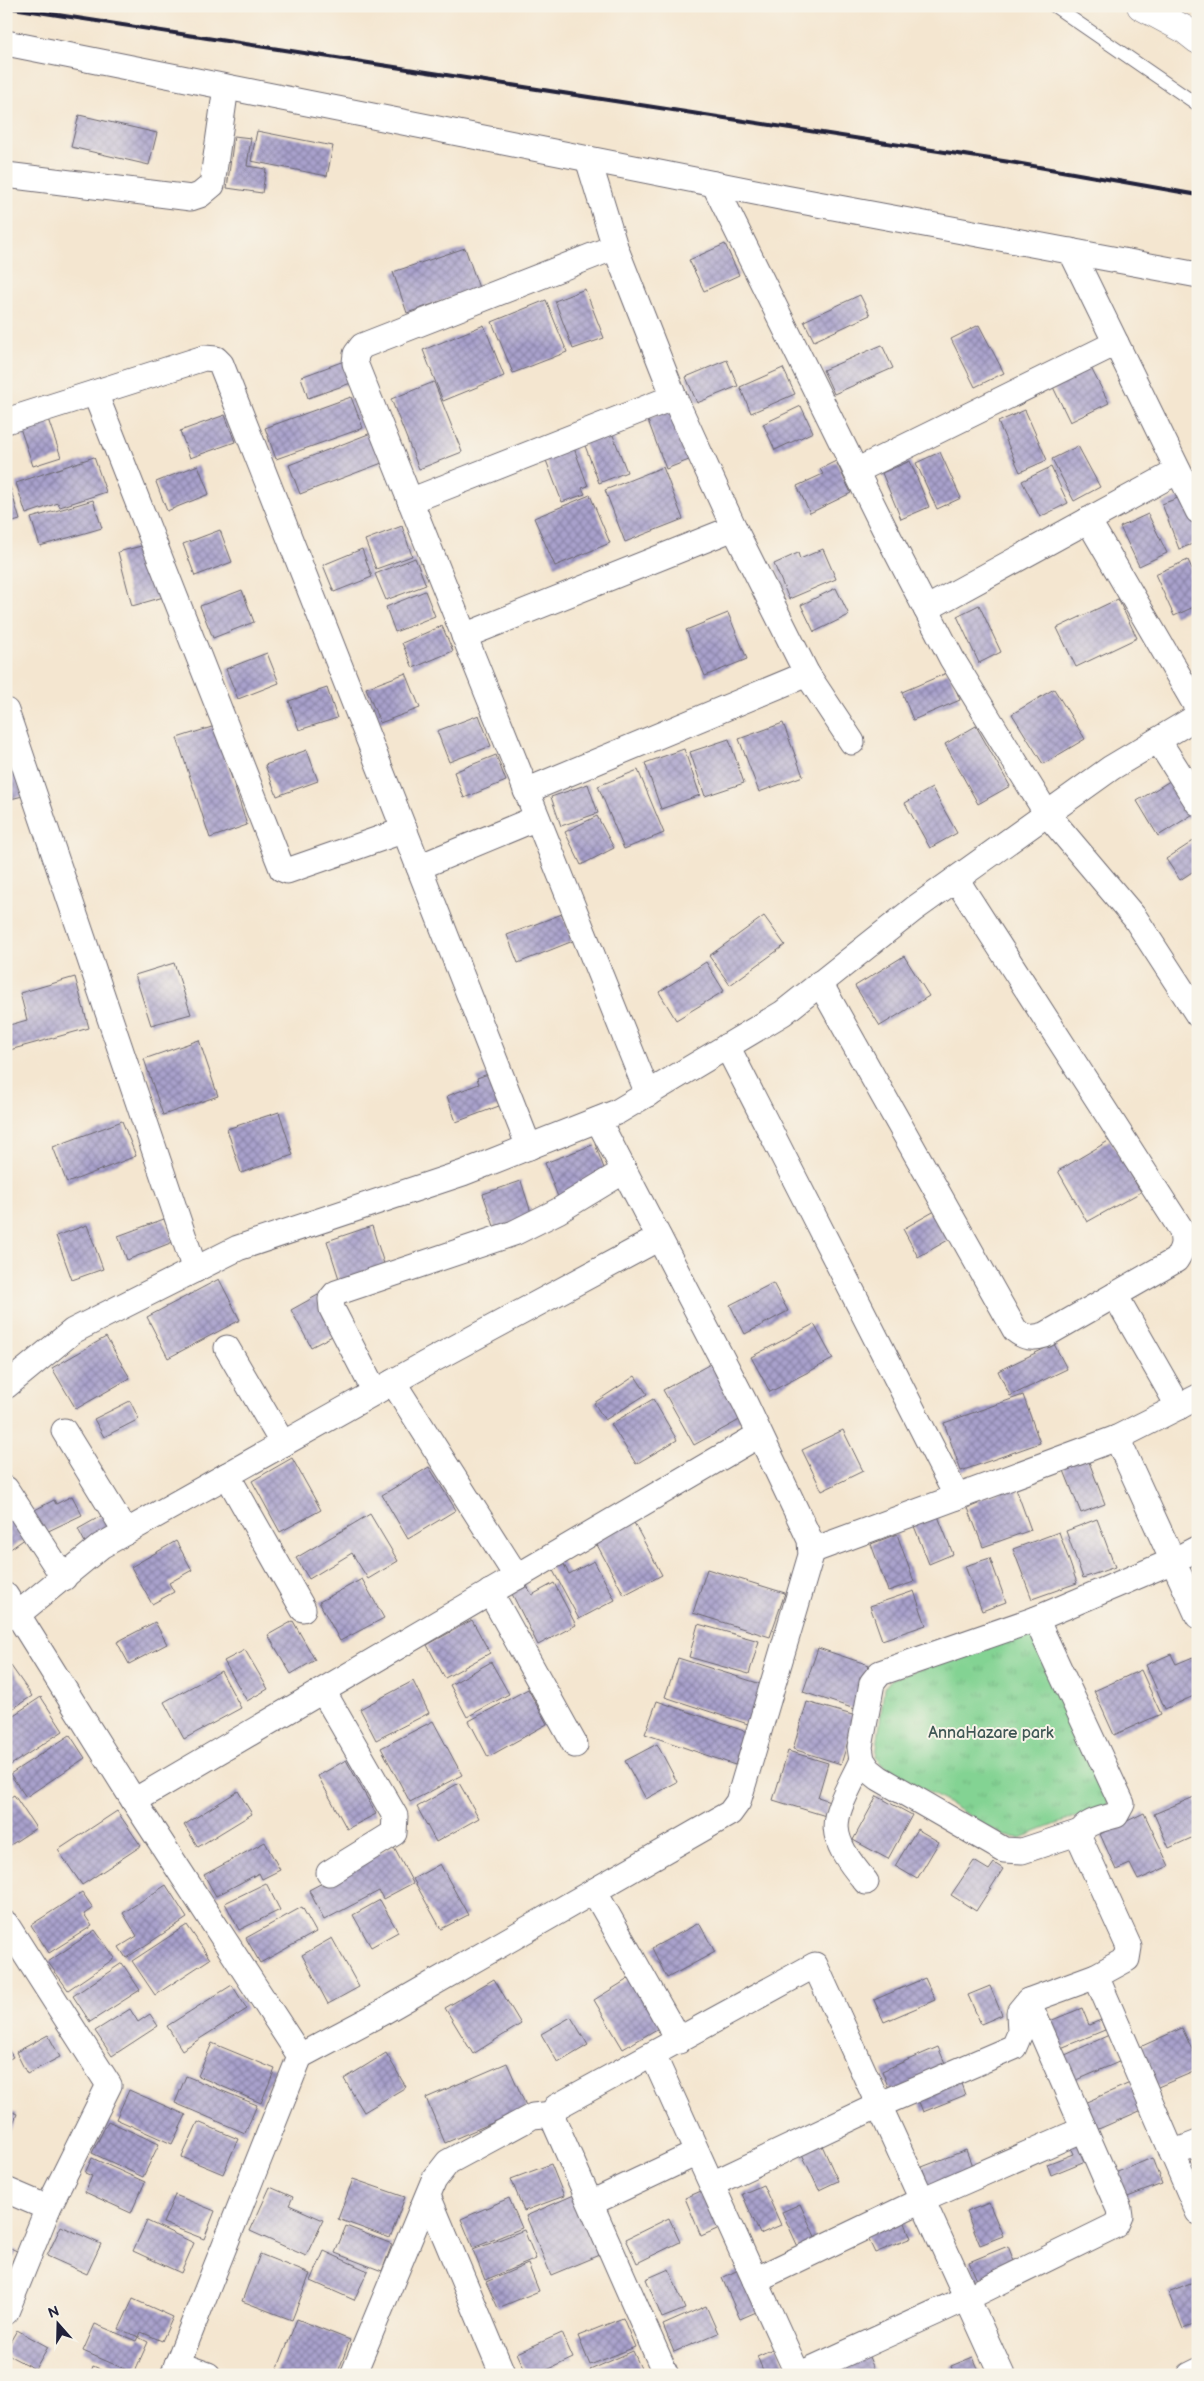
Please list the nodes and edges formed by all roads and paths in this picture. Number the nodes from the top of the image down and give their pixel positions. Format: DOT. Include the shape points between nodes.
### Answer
graph roads {
  1 [pos="1054,6"];
  2 [pos="1141,6"];
  3 [pos="1198,40"];
  4 [pos="6,43"];
  5 [pos="226,87"];
  6 [pos="1198,105"];
  7 [pos="588,159"];
  8 [pos="6,175"];
  9 [pos="714,184"];
  10 [pos="615,247"];
  11 [pos="1071,251"];
  12 [pos="1198,275"];
  13 [pos="1116,343"];
  14 [pos="95,393"];
  15 [pos="674,396"];
  16 [pos="6,421"];
  17 [pos="856,471"];
  18 [pos="1178,471"];
  19 [pos="1195,499"];
  20 [pos="410,501"];
  21 [pos="1088,520"];
  22 [pos="734,528"];
  23 [pos="926,609"];
  24 [pos="464,636"];
  25 [pos="807,674"];
  26 [pos="1198,709"];
  27 [pos="6,711"];
  28 [pos="1198,716"];
  29 [pos="1158,740"];
  30 [pos="852,742"];
  31 [pos="526,791"];
  32 [pos="1198,802"];
  33 [pos="1047,814"];
  34 [pos="537,818"];
  35 [pos="405,830"];
  36 [pos="419,867"];
  37 [pos="956,879"];
  38 [pos="820,983"];
  39 [pos="1198,1015"];
  40 [pos="727,1046"];
  41 [pos="648,1094"];
  42 [pos="598,1120"];
  43 [pos="529,1147"];
  44 [pos="624,1171"];
  45 [pos="659,1238"];
  46 [pos="195,1270"];
  47 [pos="1115,1295"];
  48 [pos="227,1348"];
  49 [pos="6,1386"];
  50 [pos="384,1387"];
  51 [pos="1188,1402"];
  52 [pos="64,1431"];
  53 [pos="759,1435"];
  54 [pos="1117,1438"];
  55 [pos="283,1444"];
  56 [pos="228,1475"];
  57 [pos="6,1489"];
  58 [pos="957,1497"];
  59 [pos="126,1532"];
  60 [pos="1198,1548"];
  61 [pos="810,1551"];
  62 [pos="1173,1562"];
  63 [pos="517,1577"];
  64 [pos="64,1578"];
  65 [pos="490,1592"];
  66 [pos="12,1605"];
  67 [pos="303,1609"];
  68 [pos="1198,1616"];
  69 [pos="1036,1619"];
  70 [pos="323,1690"];
  71 [pos="575,1745"];
  72 [pos="862,1760"];
  73 [pos="134,1801"];
  74 [pos="1080,1832"];
  75 [pos="329,1873"];
  76 [pos="866,1882"];
  77 [pos="594,1891"];
  78 [pos="6,1924"];
  79 [pos="1096,1976"];
  80 [pos="1028,2001"];
  81 [pos="679,2041"];
  82 [pos="653,2055"];
  83 [pos="300,2056"];
  84 [pos="879,2105"];
  85 [pos="553,2114"];
  86 [pos="1084,2129"];
  87 [pos="1198,2143"];
  88 [pos="697,2153"];
  89 [pos="1172,2153"];
  90 [pos="712,2184"];
  91 [pos="6,2190"];
  92 [pos="428,2196"];
  93 [pos="922,2200"];
  94 [pos="591,2203"];
  95 [pos="48,2208"];
  96 [pos="1198,2212"];
  97 [pos="755,2280"];
  98 [pos="967,2298"];
  99 [pos="8,2303"];
  100 [pos="175,2369"];
  101 [pos="1198,2371"];
  102 [pos="208,2375"];
  103 [pos="353,2375"];
  104 [pos="503,2375"];
  105 [pos="666,2375"];
  106 [pos="1002,2375"];
  107 [pos="1190,2375"];
  1 -- 6 [label="lane"];
  2 -- 3 [label="main road"];
  4 -- 5 [label="street"];
  5 -- 7 [label="street"];
  5 -- 8 [label="street" via="212,185 200,195 190,198"];
  7 -- 9 [label="street"];
  7 -- 10 [label="street"];
  9 -- 11 [label="street"];
  9 -- 17 [label="street"];
  10 -- 15 [label="street"];
  10 -- 20 [label="street" via="362,346 356,354 355,363"];
  11 -- 12 [label="street"];
  11 -- 13 [label="street"];
  13 -- 17 [label="street"];
  13 -- 18 [label="street"];
  14 -- 16 [label="street"];
  14 -- 35 [label="street" via="204,358 216,359 222,364"];
  14 -- 35 [label="street" via="282,869 287,871"];
  15 -- 20 [label="street"];
  15 -- 22 [label="street"];
  17 -- 23 [label="street"];
  18 -- 19 [label="street"];
  18 -- 21 [label="street"];
  20 -- 24 [label="street"];
  21 -- 23 [label="street"];
  21 -- 26 [label="street"];
  22 -- 24 [label="street"];
  22 -- 25 [label="street"];
  23 -- 33 [label="street" via="952,659"];
  24 -- 31 [label="street"];
  25 -- 30 [label="street"];
  25 -- 31 [label="street"];
  27 -- 46 [label="street"];
  28 -- 29 [label="street"];
  29 -- 32 [label="street"];
  29 -- 33 [label="street" via="1111,768"];
  31 -- 34 [label="street"];
  33 -- 37 [label="street"];
  33 -- 39 [label="street" via="1135,918"];
  34 -- 36 [label="street"];
  34 -- 41 [label="street"];
  35 -- 36 [label="street"];
  36 -- 43 [label="street"];
  37 -- 38 [label="street"];
  37 -- 47 [label="street" via="1181,1229 1183,1249 1176,1260"];
  38 -- 40 [label="street" via="783,1012"];
  38 -- 47 [label="street" via="1015,1330 1032,1339 1045,1335"];
  40 -- 41 [label="street"];
  40 -- 58 [label="street"];
  41 -- 42 [label="street"];
  42 -- 43 [label="street"];
  42 -- 44 [label="street"];
  43 -- 46 [label="street" via="463,1173 238,1248"];
  44 -- 45 [label="street"];
  44 -- 50 [label="street" via="514,1233 336,1293 331,1300 332,1309"];
  45 -- 50 [label="street"];
  45 -- 53 [label="street"];
  46 -- 49 [label="street" via="74,1331"];
  47 -- 51 [label="street"];
  48 -- 55 [label="street"];
  50 -- 55 [label="street"];
  50 -- 63 [label="street"];
  51 -- 54 [label="street"];
  52 -- 59 [label="street"];
  53 -- 61 [label="street" via="810,1540"];
  53 -- 63 [label="street"];
  54 -- 58 [label="street"];
  54 -- 62 [label="street"];
  55 -- 56 [label="street"];
  56 -- 59 [label="street"];
  56 -- 67 [label="street"];
  57 -- 64 [label="street"];
  58 -- 61 [label="street"];
  59 -- 64 [label="street" via="101,1546"];
  60 -- 62 [label="street"];
  61 -- 77 [label="street" via="738,1802 730,1813"];
  62 -- 68 [label="street"];
  62 -- 69 [label="street"];
  63 -- 65 [label="street"];
  64 -- 66 [label="street"];
  65 -- 70 [label="street"];
  65 -- 71 [label="street"];
  66 -- 73 [label="street"];
  69 -- 72 [label="street" via="880,1673 872,1683 860,1747"];
  69 -- 74 [label="street" via="1122,1804 1116,1815 1083,1826"];
  70 -- 73 [label="street"];
  70 -- 75 [label="street" via="395,1816 394,1833"];
  72 -- 74 [label="street" via="879,1778 1004,1850 1022,1851"];
  72 -- 76 [label="street" via="838,1811 835,1830 840,1849"];
  73 -- 83 [label="street"];
  74 -- 79 [label="street" via="1129,1947 1127,1959"];
  77 -- 81 [label="street"];
  77 -- 83 [label="street"];
  78 -- 95 [label="street" via="109,2085"];
  79 -- 80 [label="street"];
  79 -- 89 [label="street"];
  80 -- 84 [label="street" via="1019,2012 1018,2040 1014,2047"];
  80 -- 86 [label="street"];
  81 -- 82 [label="street"];
  81 -- 84 [label="street" via="815,1965"];
  82 -- 85 [label="street" via="556,2106"];
  82 -- 88 [label="street"];
  83 -- 100 [label="street"];
  84 -- 90 [label="street"];
  84 -- 93 [label="street"];
  85 -- 92 [label="street" via="533,2116 448,2162 434,2180"];
  85 -- 94 [label="street"];
  86 -- 93 [label="street"];
  86 -- 98 [label="street" via="1119,2209 1116,2224"];
  87 -- 89 [label="street"];
  88 -- 90 [label="street"];
  88 -- 94 [label="street"];
  89 -- 96 [label="street"];
  90 -- 97 [label="street"];
  91 -- 95 [label="street"];
  92 -- 103 [label="street"];
  92 -- 104 [label="street"];
  93 -- 97 [label="street"];
  93 -- 98 [label="street"];
  94 -- 105 [label="street"];
  95 -- 99 [label="street"];
  97 -- 98 [label="street" via="798,2375"];
  98 -- 106 [label="street"];
  100 -- 102 [label="street"];
  101 -- 107 [label="street"];
}
